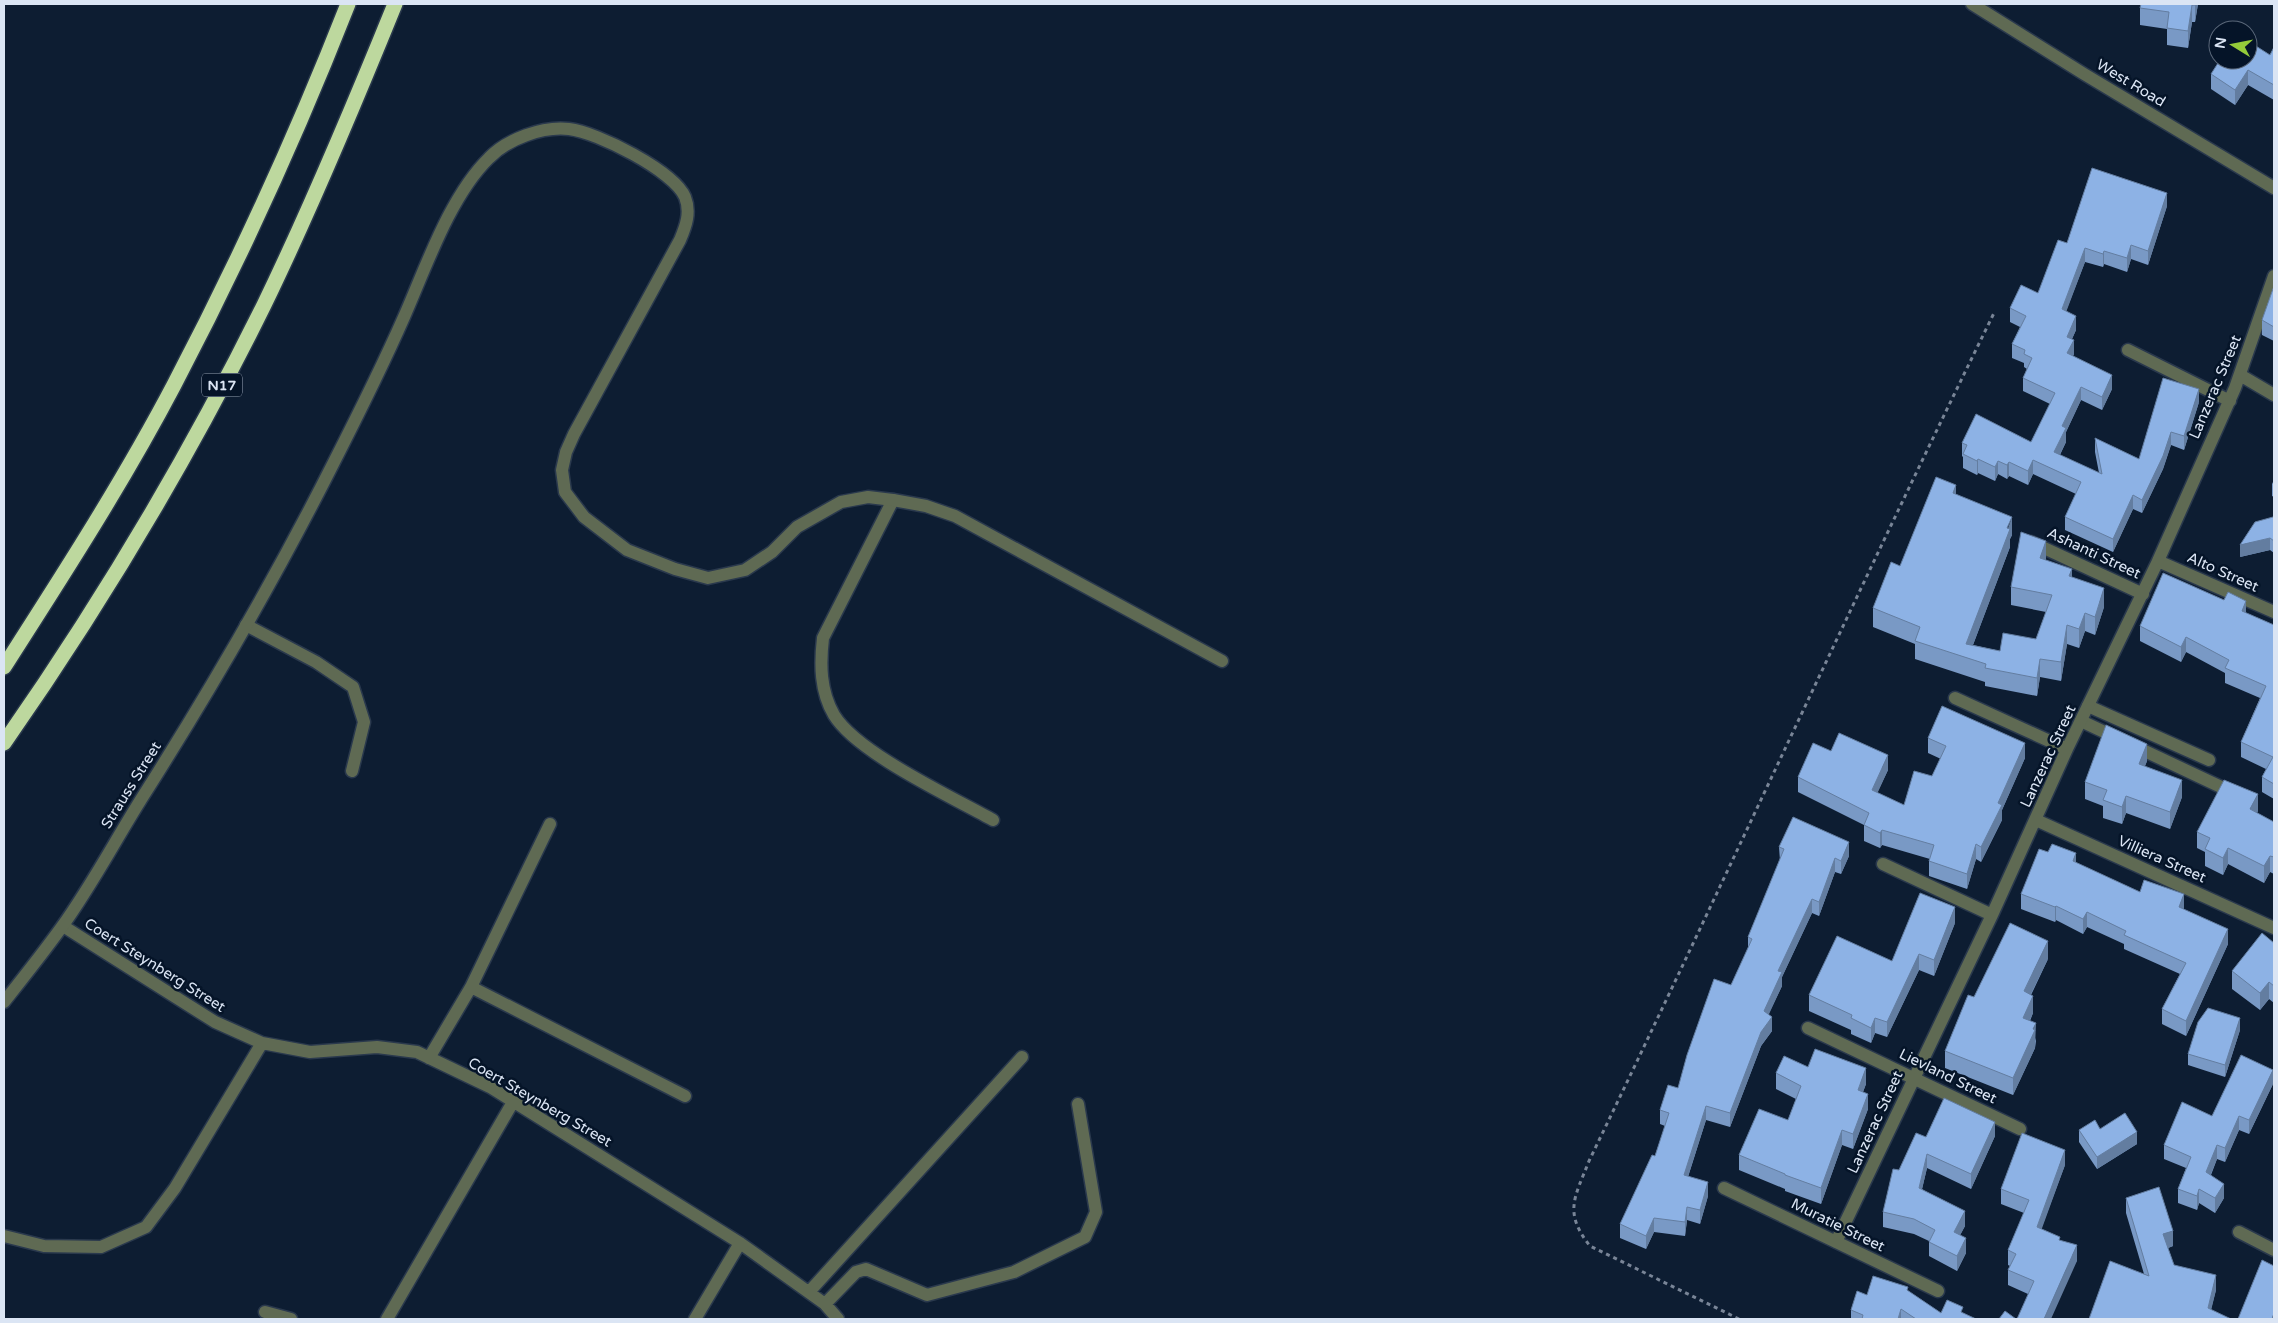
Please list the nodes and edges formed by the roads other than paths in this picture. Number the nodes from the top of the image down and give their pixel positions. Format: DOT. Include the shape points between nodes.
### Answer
graph roads {
  1 [pos="348,4"];
  2 [pos="395,4"];
  3 [pos="1972,4"];
  4 [pos="2274,188"];
  5 [pos="2274,276"];
  6 [pos="2128,350"];
  7 [pos="2240,375"];
  8 [pos="2274,395"];
  9 [pos="2230,401"];
  10 [pos="893,500"];
  11 [pos="2031,542"];
  12 [pos="2158,561"];
  13 [pos="2143,594"];
  14 [pos="2274,612"];
  15 [pos="246,625"];
  16 [pos="1222,661"];
  17 [pos="4,667"];
  18 [pos="1955,698"];
  19 [pos="2088,706"];
  20 [pos="2081,721"];
  21 [pos="4,743"];
  22 [pos="2068,749"];
  23 [pos="2209,760"];
  24 [pos="352,771"];
  25 [pos="2247,799"];
  26 [pos="992,820"];
  27 [pos="2036,820"];
  28 [pos="550,824"];
  29 [pos="1883,864"];
  30 [pos="1992,915"];
  31 [pos="62,926"];
  32 [pos="2274,928"];
  33 [pos="471,987"];
  34 [pos="4,1002"];
  35 [pos="1808,1028"];
  36 [pos="262,1043"];
  37 [pos="1022,1057"];
  38 [pos="429,1058"];
  39 [pos="1914,1078"];
  40 [pos="685,1096"];
  41 [pos="513,1102"];
  42 [pos="1078,1104"];
  43 [pos="2020,1129"];
  44 [pos="1724,1188"];
  45 [pos="2239,1232"];
  46 [pos="4,1236"];
  47 [pos="1836,1242"];
  48 [pos="740,1243"];
  49 [pos="2274,1250"];
  50 [pos="1938,1291"];
  51 [pos="809,1292"];
  52 [pos="825,1304"];
  53 [pos="265,1312"];
  54 [pos="291,1319"];
  55 [pos="387,1319"];
  56 [pos="695,1319"];
  57 [pos="838,1319"];
  1 -- 17 [label="highway, N17" via="268,194 173,387 72,560"];
  2 -- 21 [label="highway, N17" via="309,210 210,407 114,576"];
  3 -- 4 [label="street, West Road"];
  5 -- 7 [label="street, Lanzerac Street"];
  6 -- 9 [label="street"];
  7 -- 8 [label="street"];
  7 -- 9 [label="street, Lanzerac Street"];
  9 -- 12 [label="street, Lanzerac Street"];
  10 -- 15 [label="street, Strauss Street" via="868,497 841,502 796,527 772,552 745,570 708,578 675,570 627,550 584,517 565,492 562,470 566,452 680,240 688,219 687,208 676,183 607,141 568,128 547,130 510,142 490,156 470,180 452,211 386,359 331,469"];
  10 -- 16 [label="street, Strauss Street" via="955,516"];
  10 -- 26 [label="street" via="823,638 820,661 822,686 834,715 852,736 886,760"];
  11 -- 13 [label="street, Ashanti Street"];
  12 -- 13 [label="street, Lanzerac Street"];
  12 -- 14 [label="street, Alto Street"];
  13 -- 19 [label="street, Lanzerac Street"];
  15 -- 24 [label="street" via="316,662 353,687 364,722"];
  15 -- 31 [label="street, Strauss Street" via="203,702"];
  18 -- 22 [label="street"];
  19 -- 20 [label="street, Lanzerac Street"];
  19 -- 23 [label="street"];
  20 -- 22 [label="street, Lanzerac Street"];
  20 -- 25 [label="street"];
  22 -- 27 [label="street, Lanzerac Street"];
  27 -- 30 [label="street, Lanzerac Street"];
  27 -- 32 [label="street, Villiera Street"];
  28 -- 33 [label="street"];
  29 -- 30 [label="street"];
  30 -- 39 [label="street, Lanzerac Street"];
  31 -- 34 [label="street, Strauss Street"];
  31 -- 36 [label="street, Coert Steynberg Street" via="215,1022"];
  33 -- 38 [label="street"];
  33 -- 40 [label="street"];
  35 -- 39 [label="street, Lievland Street"];
  36 -- 38 [label="street, Coert Steynberg Street" via="310,1052 377,1047 417,1052"];
  36 -- 46 [label="street" via="175,1188 146,1227 102,1247 44,1246"];
  37 -- 51 [label="street"];
  38 -- 41 [label="street, Coert Steynberg Street" via="490,1087"];
  39 -- 43 [label="street, Lievland Street"];
  39 -- 47 [label="street, Lanzerac Street"];
  41 -- 48 [label="street, Coert Steynberg Street"];
  41 -- 55 [label="street"];
  42 -- 52 [label="street" via="1096,1212 1085,1237 1014,1272 927,1295 866,1269 856,1272"];
  44 -- 47 [label="street, Muratie Street"];
  45 -- 49 [label="street"];
  47 -- 50 [label="street, Muratie Street"];
  48 -- 51 [label="street, Coert Steynberg Street"];
  48 -- 56 [label="street"];
  51 -- 52 [label="street, Coert Steynberg Street"];
  52 -- 57 [label="street, Coert Steynberg Street"];
  53 -- 54 [label="street"];
}
